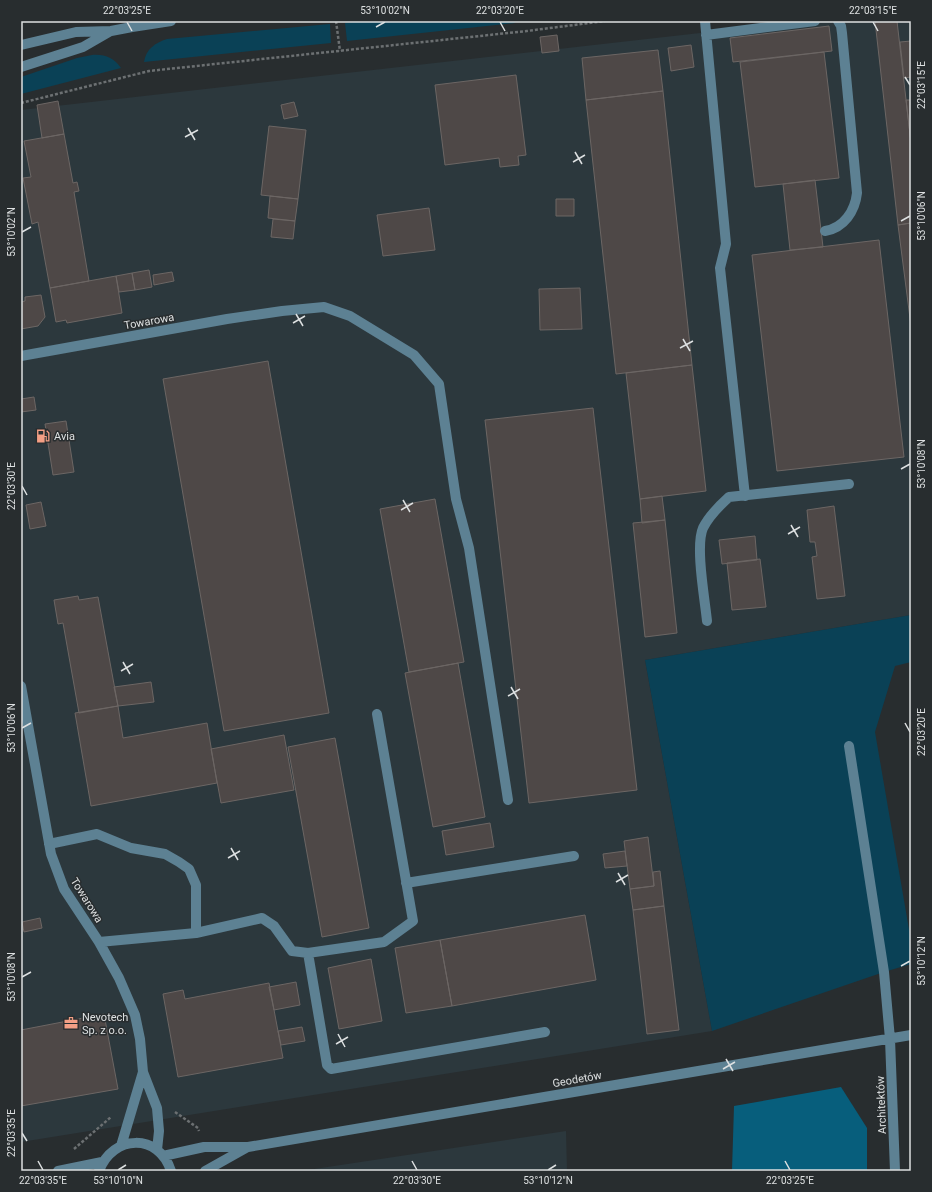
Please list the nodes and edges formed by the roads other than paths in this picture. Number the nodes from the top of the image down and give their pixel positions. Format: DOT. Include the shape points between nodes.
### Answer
graph roads {
  1 [pos="171,21"];
  2 [pos="705,21"];
  3 [pos="816,21"];
  4 [pos="838,21"];
  5 [pos="111,31"];
  6 [pos="706,35"];
  7 [pos="21,45"];
  8 [pos="21,67"];
  9 [pos="825,231"];
  10 [pos="21,356"];
  11 [pos="849,484"];
  12 [pos="745,496"];
  13 [pos="708,621"];
  14 [pos="21,686"];
  15 [pos="377,714"];
  16 [pos="849,746"];
  17 [pos="508,800"];
  18 [pos="49,844"];
  19 [pos="574,856"];
  20 [pos="406,883"];
  21 [pos="196,933"];
  22 [pos="99,942"];
  23 [pos="308,953"];
  24 [pos="545,1032"];
  25 [pos="911,1035"];
  26 [pos="890,1039"];
  27 [pos="143,1072"];
  28 [pos="121,1146"];
  29 [pos="248,1148"];
  30 [pos="160,1153"];
  31 [pos="100,1166"];
  32 [pos="58,1171"];
  33 [pos="171,1171"];
  34 [pos="205,1171"];
  35 [pos="895,1171"];
  1 -- 5 [label="street"];
  2 -- 6 [label="street"];
  3 -- 6 [label="street"];
  4 -- 9 [label="street" via="842,33 857,193 856,202 847,218 837,228"];
  5 -- 7 [label="street" via="76,32"];
  5 -- 8 [label="street" via="83,47"];
  6 -- 12 [label="street" via="726,244 720,268"];
  10 -- 17 [label="street, Towarowa" via="227,319 324,307 350,316 414,355 439,384 456,499 469,548"];
  11 -- 12 [label="street"];
  12 -- 13 [label="street" via="729,497 715,510 702,529 699,546"];
  14 -- 18 [label="street, Towarowa"];
  15 -- 20 [label="street"];
  16 -- 26 [label="street, Architektów" via="884,972"];
  18 -- 21 [label="street" via="97,834 131,848 165,854 189,868 196,885"];
  18 -- 22 [label="street, Towarowa" via="64,889"];
  19 -- 20 [label="street"];
  20 -- 23 [label="street" via="413,921 384,942"];
  21 -- 22 [label="street"];
  21 -- 23 [label="street" via="262,918 274,926 292,951"];
  22 -- 27 [label="street, Towarowa" via="119,978 135,1015"];
  23 -- 24 [label="street" via="327,1065 331,1069"];
  25 -- 26 [label="street, Geodetów"];
  26 -- 29 [label="street, Geodetów"];
  26 -- 35 [label="street, Architektów"];
  27 -- 28 [label="street"];
  27 -- 30 [label="street" via="157,1108"];
  28 -- 30 [label="street" via="133,1143 146,1145"];
  28 -- 31 [label="street" via="110,1152"];
  29 -- 30 [label="street" via="204,1147"];
  29 -- 34 [label="street"];
  30 -- 33 [label="street"];
  31 -- 32 [label="street"];
}
